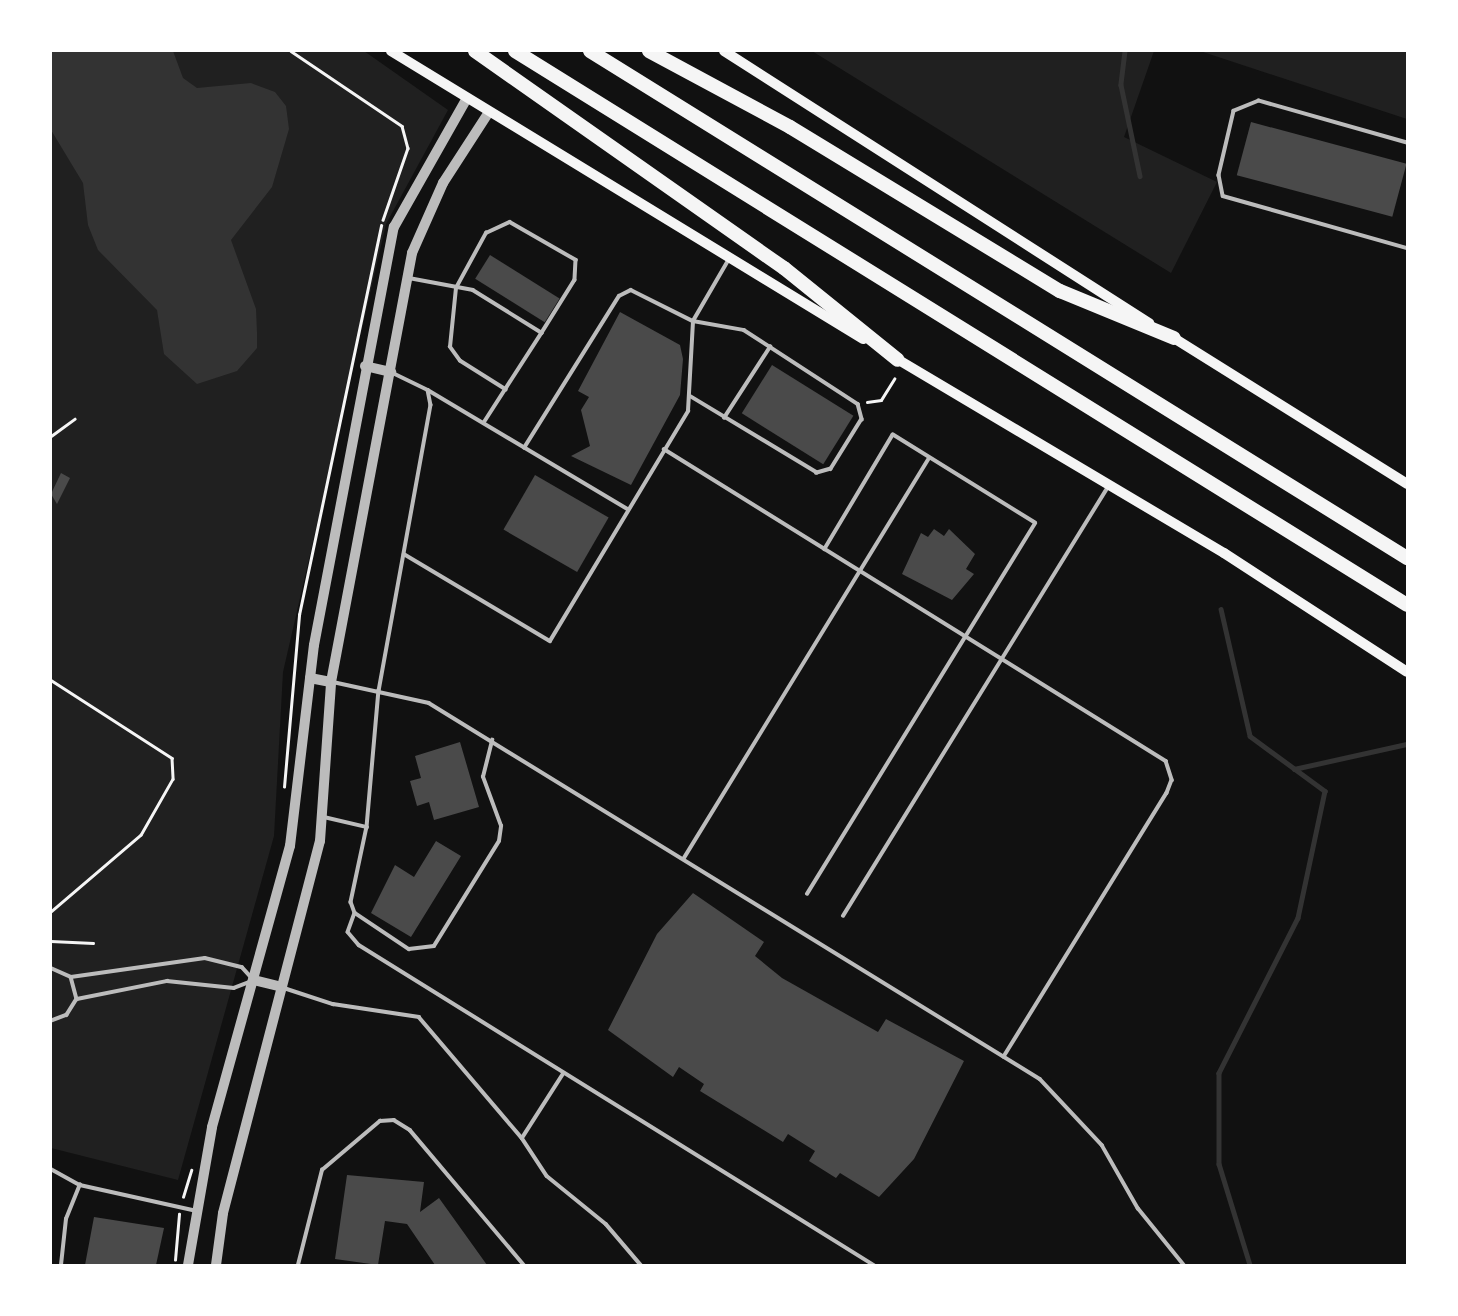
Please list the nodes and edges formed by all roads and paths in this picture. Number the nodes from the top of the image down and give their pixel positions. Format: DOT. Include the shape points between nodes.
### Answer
graph roads {
  1 [pos="291,51"];
  2 [pos="391,51"];
  3 [pos="475,51"];
  4 [pos="514,51"];
  5 [pos="590,51"];
  6 [pos="649,51"];
  7 [pos="724,51"];
  8 [pos="467,98"];
  9 [pos="489,112"];
  10 [pos="1407,142"];
  11 [pos="1407,248"];
  12 [pos="730,258"];
  13 [pos="407,277"];
  14 [pos="456,288"];
  15 [pos="693,321"];
  16 [pos="542,333"];
  17 [pos="1174,338"];
  18 [pos="770,347"];
  19 [pos="898,360"];
  20 [pos="365,366"];
  21 [pos="391,373"];
  22 [pos="894,379"];
  23 [pos="428,390"];
  24 [pos="506,390"];
  25 [pos="691,397"];
  26 [pos="858,404"];
  27 [pos="724,418"];
  28 [pos="74,419"];
  29 [pos="484,423"];
  30 [pos="51,436"];
  31 [pos="524,448"];
  32 [pos="664,449"];
  33 [pos="929,458"];
  34 [pos="1407,484"];
  35 [pos="1108,487"];
  36 [pos="628,510"];
  37 [pos="825,549"];
  38 [pos="404,554"];
  39 [pos="1407,558"];
  40 [pos="861,571"];
  41 [pos="1407,605"];
  42 [pos="966,636"];
  43 [pos="1002,659"];
  44 [pos="1407,672"];
  45 [pos="310,678"];
  46 [pos="51,680"];
  47 [pos="331,681"];
  48 [pos="379,690"];
  49 [pos="492,740"];
  50 [pos="284,796"];
  51 [pos="323,817"];
  52 [pos="367,827"];
  53 [pos="684,858"];
  54 [pos="807,894"];
  55 [pos="51,912"];
  56 [pos="355,913"];
  57 [pos="843,916"];
  58 [pos="51,941"];
  59 [pos="93,943"];
  60 [pos="51,968"];
  61 [pos="71,977"];
  62 [pos="254,980"];
  63 [pos="282,987"];
  64 [pos="77,999"];
  65 [pos="51,1021"];
  66 [pos="1004,1057"];
  67 [pos="564,1073"];
  68 [pos="522,1138"];
  69 [pos="194,1159"];
  70 [pos="51,1169"];
  71 [pos="80,1185"];
  72 [pos="180,1207"];
  73 [pos="193,1210"];
  74 [pos="61,1265"];
  75 [pos="175,1265"];
  76 [pos="188,1265"];
  77 [pos="216,1265"];
  78 [pos="298,1265"];
  79 [pos="524,1265"];
  80 [pos="641,1265"];
  81 [pos="874,1265"];
  82 [pos="1184,1265"];
  1 -- 50 [label="path" via="390,113 402,126 408,148 363,293 299,615"];
  2 -- 8 [label="main road"];
  3 -- 19 [label="highway" via="784,268"];
  4 -- 41 [label="highway"];
  5 -- 39 [label="highway"];
  6 -- 17 [label="highway" via="790,127 1060,291"];
  7 -- 17 [label="main road"];
  8 -- 9 [label="main road"];
  8 -- 20 [label="street" via="394,228"];
  9 -- 12 [label="main road"];
  9 -- 13 [label="street" via="443,183"];
  10 -- 11 [label="lane" via="1259,101 1234,111 1219,175 1223,196"];
  12 -- 15 [label="lane"];
  12 -- 19 [label="main road"];
  13 -- 14 [label="lane"];
  13 -- 21 [label="street"];
  14 -- 16 [label="lane" via="473,290"];
  14 -- 16 [label="lane" via="486,233 510,222 576,260 575,280"];
  14 -- 24 [label="lane" via="452,354"];
  15 -- 18 [label="lane" via="721,322"];
  15 -- 25 [label="lane"];
  15 -- 31 [label="lane" via="644,292 619,296"];
  16 -- 24 [label="lane"];
  17 -- 34 [label="main road"];
  18 -- 26 [label="lane"];
  18 -- 27 [label="lane"];
  19 -- 35 [label="main road"];
  20 -- 21 [label="street"];
  20 -- 45 [label="street"];
  21 -- 23 [label="lane"];
  21 -- 47 [label="street"];
  22 -- 26 [label="path" via="881,400"];
  23 -- 29 [label="lane"];
  23 -- 38 [label="lane"];
  24 -- 29 [label="lane"];
  25 -- 27 [label="lane"];
  25 -- 32 [label="lane"];
  26 -- 27 [label="lane" via="862,419 831,469 817,473"];
  28 -- 30 [label="path"];
  29 -- 31 [label="lane"];
  31 -- 36 [label="lane"];
  32 -- 36 [label="lane"];
  32 -- 37 [label="lane"];
  33 -- 37 [label="lane" via="893,435"];
  33 -- 40 [label="lane"];
  33 -- 42 [label="lane" via="1035,523"];
  35 -- 43 [label="lane"];
  35 -- 44 [label="main road"];
  36 -- 38 [label="lane" via="550,641"];
  37 -- 40 [label="lane"];
  38 -- 48 [label="lane"];
  40 -- 42 [label="lane"];
  40 -- 53 [label="lane"];
  42 -- 43 [label="lane"];
  42 -- 54 [label="lane"];
  43 -- 57 [label="lane"];
  43 -- 66 [label="lane" via="1166,761 1172,780"];
  45 -- 47 [label="street"];
  45 -- 62 [label="street" via="290,846"];
  46 -- 55 [label="path" via="172,758 173,779 141,835"];
  47 -- 48 [label="lane"];
  47 -- 51 [label="street"];
  48 -- 49 [label="lane" via="429,703"];
  48 -- 52 [label="lane"];
  49 -- 53 [label="lane"];
  49 -- 56 [label="lane" via="482,777 501,826 499,841 434,946 409,949"];
  51 -- 52 [label="lane"];
  51 -- 63 [label="street"];
  52 -- 56 [label="lane" via="351,902"];
  53 -- 66 [label="lane"];
  56 -- 67 [label="lane" via="348,932 359,945"];
  58 -- 59 [label="path"];
  60 -- 61 [label="lane"];
  61 -- 62 [label="lane" via="205,958 242,967"];
  61 -- 64 [label="lane"];
  62 -- 63 [label="street"];
  62 -- 64 [label="lane" via="234,988 167,981"];
  62 -- 73 [label="street"];
  63 -- 68 [label="lane" via="333,1004 419,1017"];
  63 -- 77 [label="street" via="223,1213"];
  64 -- 65 [label="lane" via="67,1015"];
  66 -- 82 [label="lane" via="1040,1079 1102,1145 1138,1208"];
  67 -- 68 [label="lane"];
  67 -- 81 [label="lane"];
  68 -- 80 [label="lane" via="547,1176 606,1224"];
  69 -- 72 [label="path"];
  70 -- 71 [label="lane"];
  71 -- 72 [label="lane"];
  71 -- 74 [label="lane" via="66,1219"];
  72 -- 73 [label="lane"];
  72 -- 75 [label="path"];
  73 -- 76 [label="street"];
  78 -- 79 [label="lane" via="322,1170 380,1121 394,1120 410,1130"];
}
